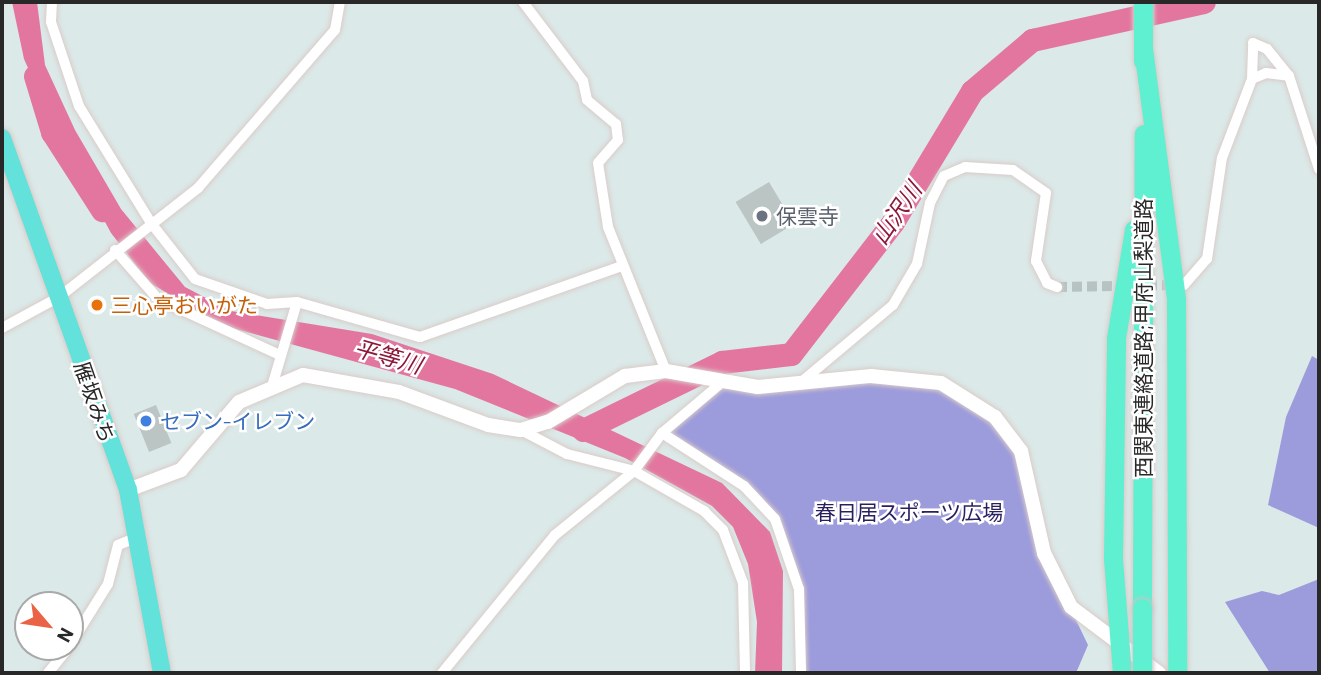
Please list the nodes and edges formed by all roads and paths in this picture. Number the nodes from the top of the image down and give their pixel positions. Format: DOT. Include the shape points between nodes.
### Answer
graph roads {
  1 [pos="52,2"];
  2 [pos="340,2"];
  3 [pos="523,2"];
  4 [pos="1143,2"];
  5 [pos="1143,48"];
  6 [pos="1289,76"];
  7 [pos="1252,79"];
  8 [pos="2,138"];
  9 [pos="1144,141"];
  10 [pos="1319,169"];
  11 [pos="151,222"];
  12 [pos="115,250"];
  13 [pos="622,266"];
  14 [pos="1184,285"];
  15 [pos="1057,287"];
  16 [pos="59,297"];
  17 [pos="297,302"];
  18 [pos="2,328"];
  19 [pos="281,351"];
  20 [pos="666,371"];
  21 [pos="273,383"];
  22 [pos="716,383"];
  23 [pos="800,383"];
  24 [pos="521,430"];
  25 [pos="662,433"];
  26 [pos="634,471"];
  27 [pos="128,490"];
  28 [pos="140,536"];
  29 [pos="84,622"];
  30 [pos="1123,646"];
  31 [pos="162,673"];
  32 [pos="442,673"];
  33 [pos="745,673"];
  34 [pos="802,673"];
  35 [pos="1122,673"];
  36 [pos="1142,673"];
  37 [pos="1159,673"];
  38 [pos="1177,673"];
  1 -- 11 [label="street" via="51,22 79,106"];
  2 -- 11 [label="street" via="335,30 248,136 198,188"];
  3 -- 13 [label="street" via="583,81 587,100 616,124 618,140 598,163"];
  4 -- 5 [label="highway, 西関東連絡道路;甲府山梨道路"];
  5 -- 9 [label="highway, 西関東連絡道路;甲府山梨道路"];
  5 -- 38 [label="highway" via="1176,300"];
  6 -- 7 [label="street" via="1266,73"];
  6 -- 7 [label="street" via="1267,49 1253,43"];
  6 -- 10 [label="street"];
  7 -- 14 [label="street" via="1222,158 1207,259"];
  8 -- 16 [label="highway, 雁坂みち"];
  9 -- 30 [label="highway" via="1116,338 1113,559"];
  9 -- 36 [label="highway, 西関東連絡道路;甲府山梨道路, bridge"];
  11 -- 12 [label="street"];
  11 -- 17 [label="street" via="195,279 267,304"];
  12 -- 16 [label="street"];
  12 -- 19 [label="street" via="158,299"];
  13 -- 17 [label="street" via="434,337"];
  13 -- 20 [label="street"];
  15 -- 23 [label="street" via="1047,283 1036,261 1046,193 1013,170 965,167 944,176 930,203 916,264 893,305"];
  16 -- 18 [label="street"];
  16 -- 27 [label="highway, 雁坂みち"];
  17 -- 19 [label="street"];
  19 -- 21 [label="street"];
  20 -- 22 [label="street"];
  20 -- 24 [label="street" via="625,376 569,410"];
  21 -- 24 [label="street" via="303,375 349,380"];
  21 -- 27 [label="street" via="239,402 181,470"];
  22 -- 23 [label="street"];
  22 -- 25 [label="street"];
  23 -- 30 [label="street" via="871,376 941,383 995,417 1021,451 1056,586 1072,607"];
  24 -- 26 [label="street" via="567,454"];
  25 -- 26 [label="street"];
  25 -- 34 [label="street" via="744,486 775,519 799,589"];
  26 -- 32 [label="street" via="555,536"];
  26 -- 33 [label="street" via="704,511 723,530 743,583"];
  27 -- 28 [label="highway, 雁坂みち"];
  28 -- 29 [label="street" via="118,545 108,584"];
  28 -- 31 [label="highway, 雁坂みち"];
  30 -- 35 [label="highway"];
  30 -- 37 [label="street"];
}
